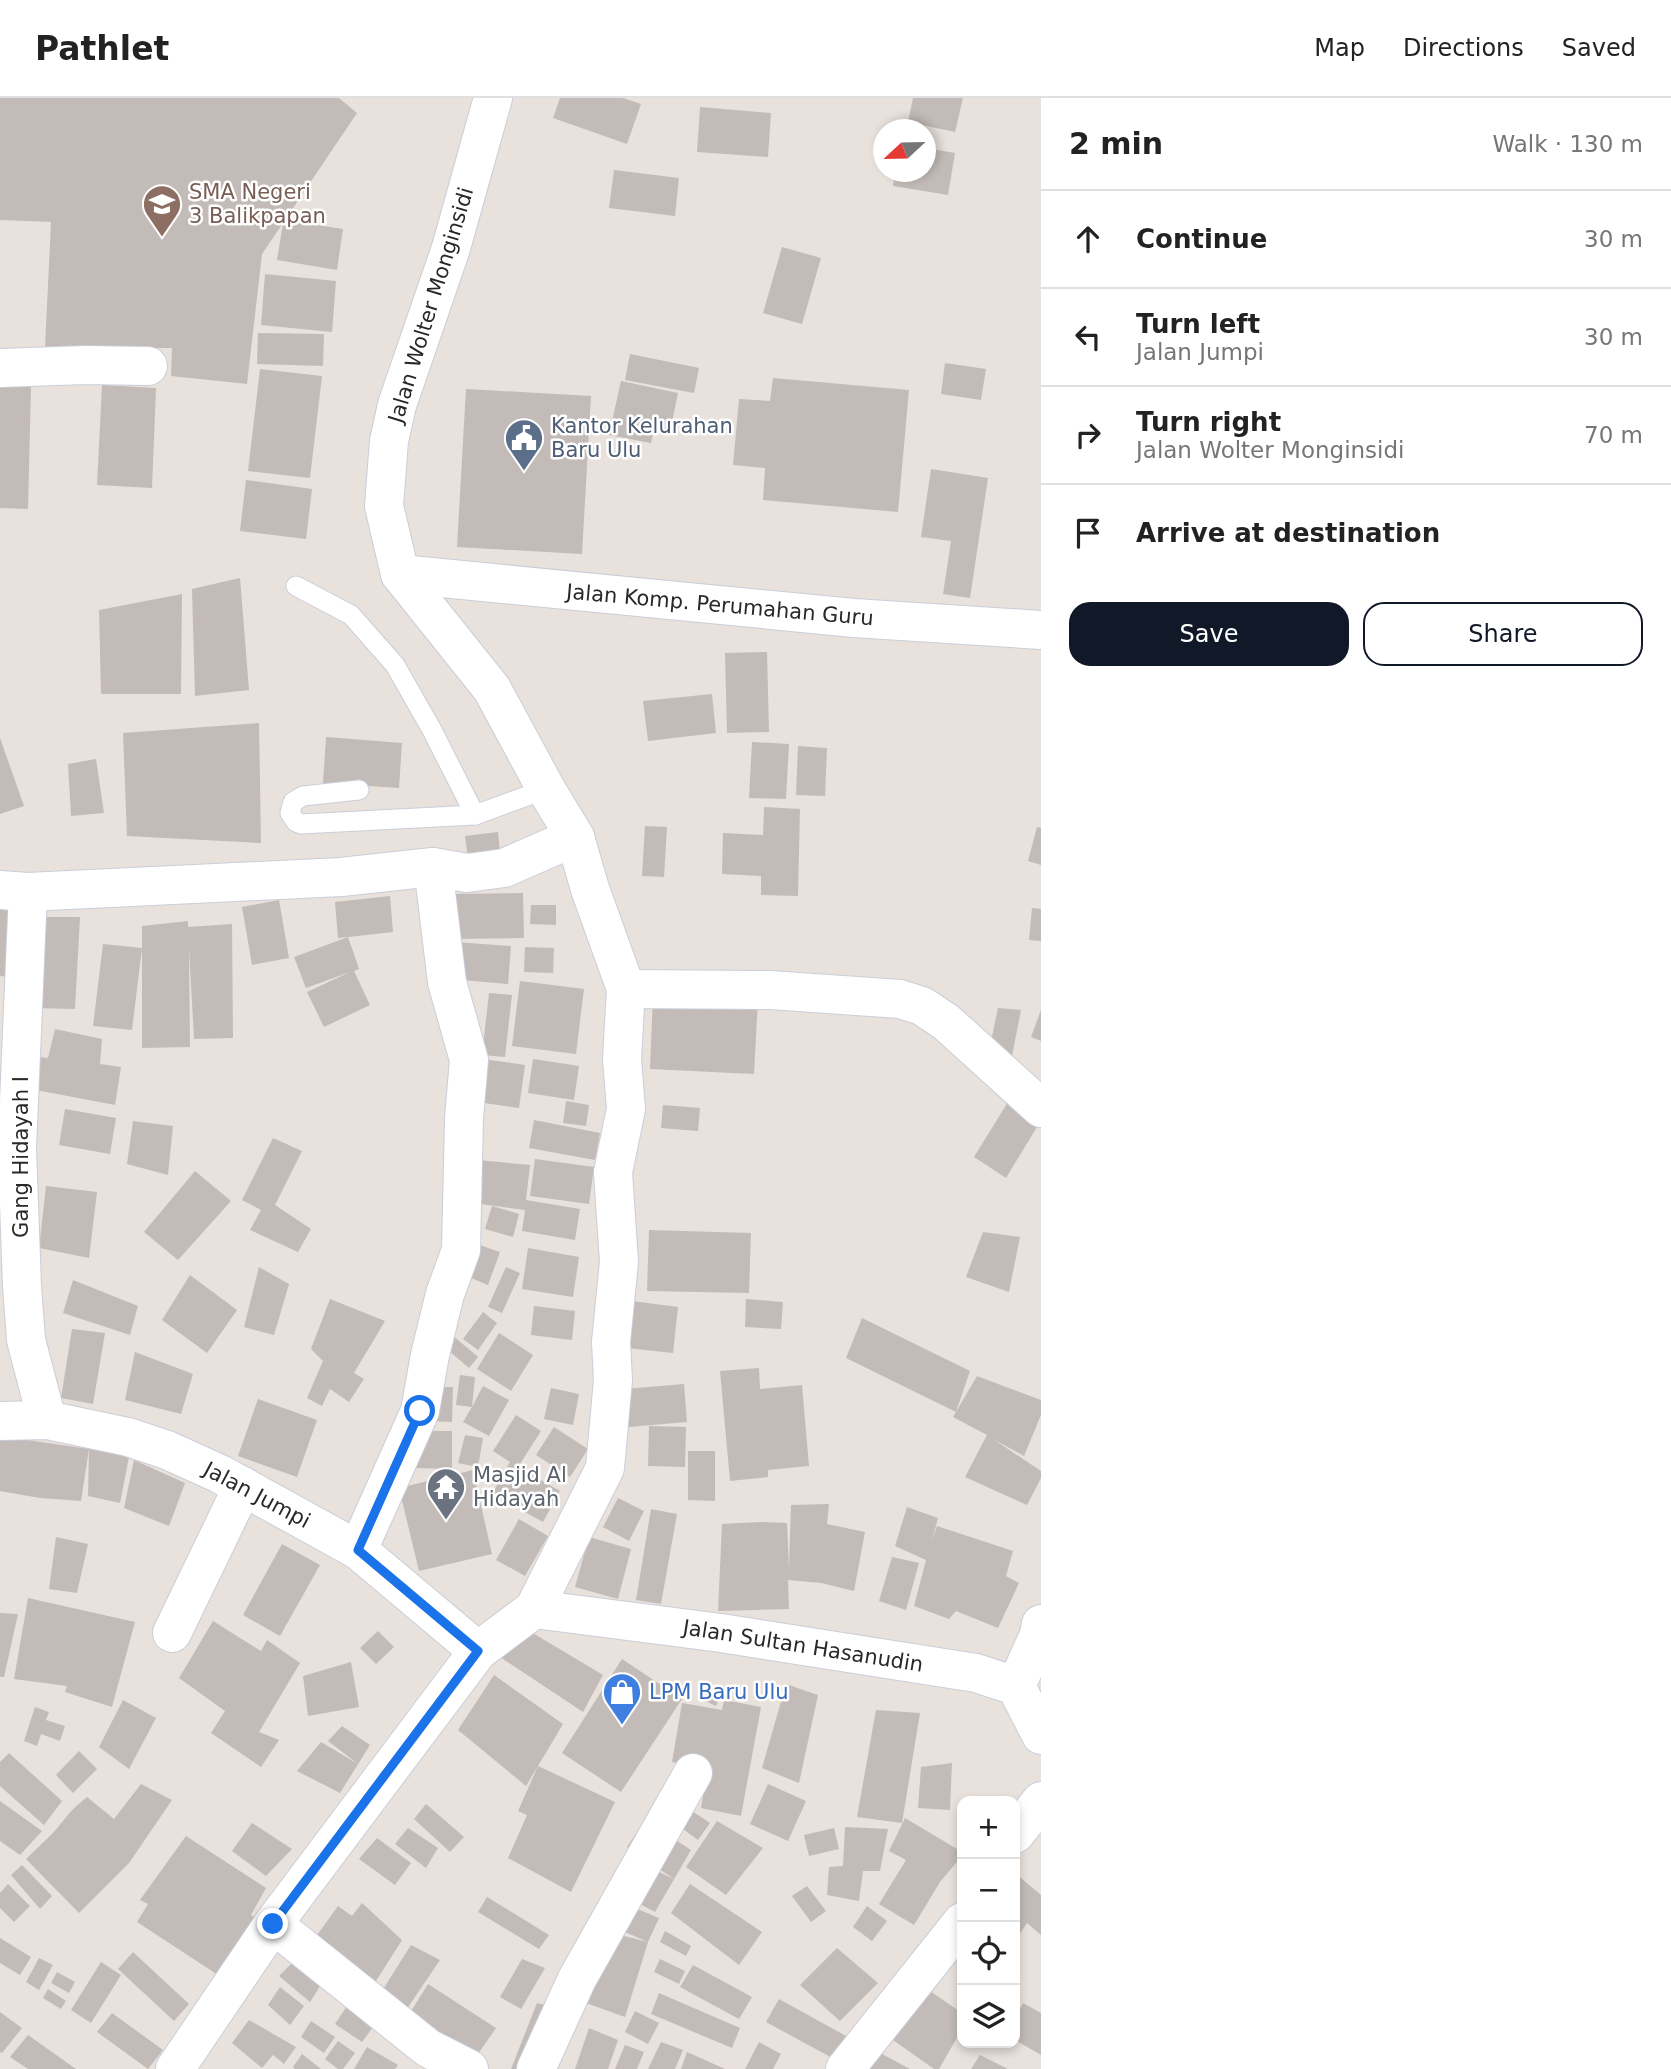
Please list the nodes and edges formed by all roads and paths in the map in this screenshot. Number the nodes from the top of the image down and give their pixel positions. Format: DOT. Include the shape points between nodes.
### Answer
graph roads {
  1 [pos="493,98"];
  2 [pos="148,366"];
  3 [pos="0,368"];
  4 [pos="400,574"];
  5 [pos="296,586"];
  6 [pos="1041,630"];
  7 [pos="546,789"];
  8 [pos="359,790"];
  9 [pos="475,815"];
  10 [pos="575,836"];
  11 [pos="433,867"];
  12 [pos="14,891"];
  13 [pos="626,989"];
  14 [pos="1041,1108"];
  15 [pos="47,1420"];
  16 [pos="0,1421"];
  17 [pos="243,1486"];
  18 [pos="358,1550"];
  19 [pos="534,1609"];
  20 [pos="1041,1624"];
  21 [pos="172,1633"];
  22 [pos="478,1651"];
  23 [pos="1016,1686"];
  24 [pos="1041,1735"];
  25 [pos="693,1773"];
  26 [pos="1041,1801"];
  27 [pos="1020,1828"];
  28 [pos="957,1928"];
  29 [pos="269,1930"];
  30 [pos="175,2069"];
  31 [pos="469,2069"];
  32 [pos="536,2069"];
  33 [pos="845,2069"];
  1 -- 4 [label="street, Jalan Wolter Monginsidi" via="389,441 384,506"];
  2 -- 3 [label="street"];
  4 -- 6 [label="street, Jalan Komp. Perumahan Guru" via="854,618"];
  4 -- 7 [label="street, Jalan Wolter Monginsidi" via="492,689"];
  5 -- 9 [label="lane" via="351,615 395,665"];
  7 -- 9 [label="lane"];
  7 -- 10 [label="street, Jalan Wolter Monginsidi"];
  8 -- 9 [label="lane" via="303,796 293,802 290,813 301,824"];
  10 -- 11 [label="street" via="504,869 467,873"];
  10 -- 13 [label="street, Jalan Wolter Monginsidi"];
  11 -- 12 [label="street" via="341,877"];
  11 -- 18 [label="street" via="447,982 469,1060 460,1250 445,1294 420,1411"];
  12 -- 15 [label="street, Gang Hidayah I" via="22,1286 26,1340"];
  13 -- 14 [label="street" via="770,990 900,999 922,1006 946,1022"];
  13 -- 19 [label="street, Jalan Wolter Monginsidi" via="622,1059 626,1109 613,1172 619,1262 605,1468"];
  15 -- 16 [label="street, Jalan Jumpi"];
  15 -- 17 [label="street, Jalan Jumpi" via="167,1450"];
  17 -- 18 [label="street, Jalan Jumpi"];
  17 -- 21 [label="street"];
  18 -- 22 [label="street, Jalan Jumpi"];
  19 -- 22 [label="street, Jalan Wolter Monginsidi"];
  19 -- 23 [label="street, Jalan Sultan Hasanudin" via="976,1673"];
  20 -- 23 [label="street"];
  22 -- 29 [label="street, Jalan Wolter Monginsidi"];
  23 -- 24 [label="street"];
  25 -- 32 [label="street" via="578,1979"];
  26 -- 27 [label="street"];
  28 -- 33 [label="street"];
  29 -- 30 [label="street, Jalan Wolter Monginsidi"];
  29 -- 31 [label="street" via="428,2048"];
}
